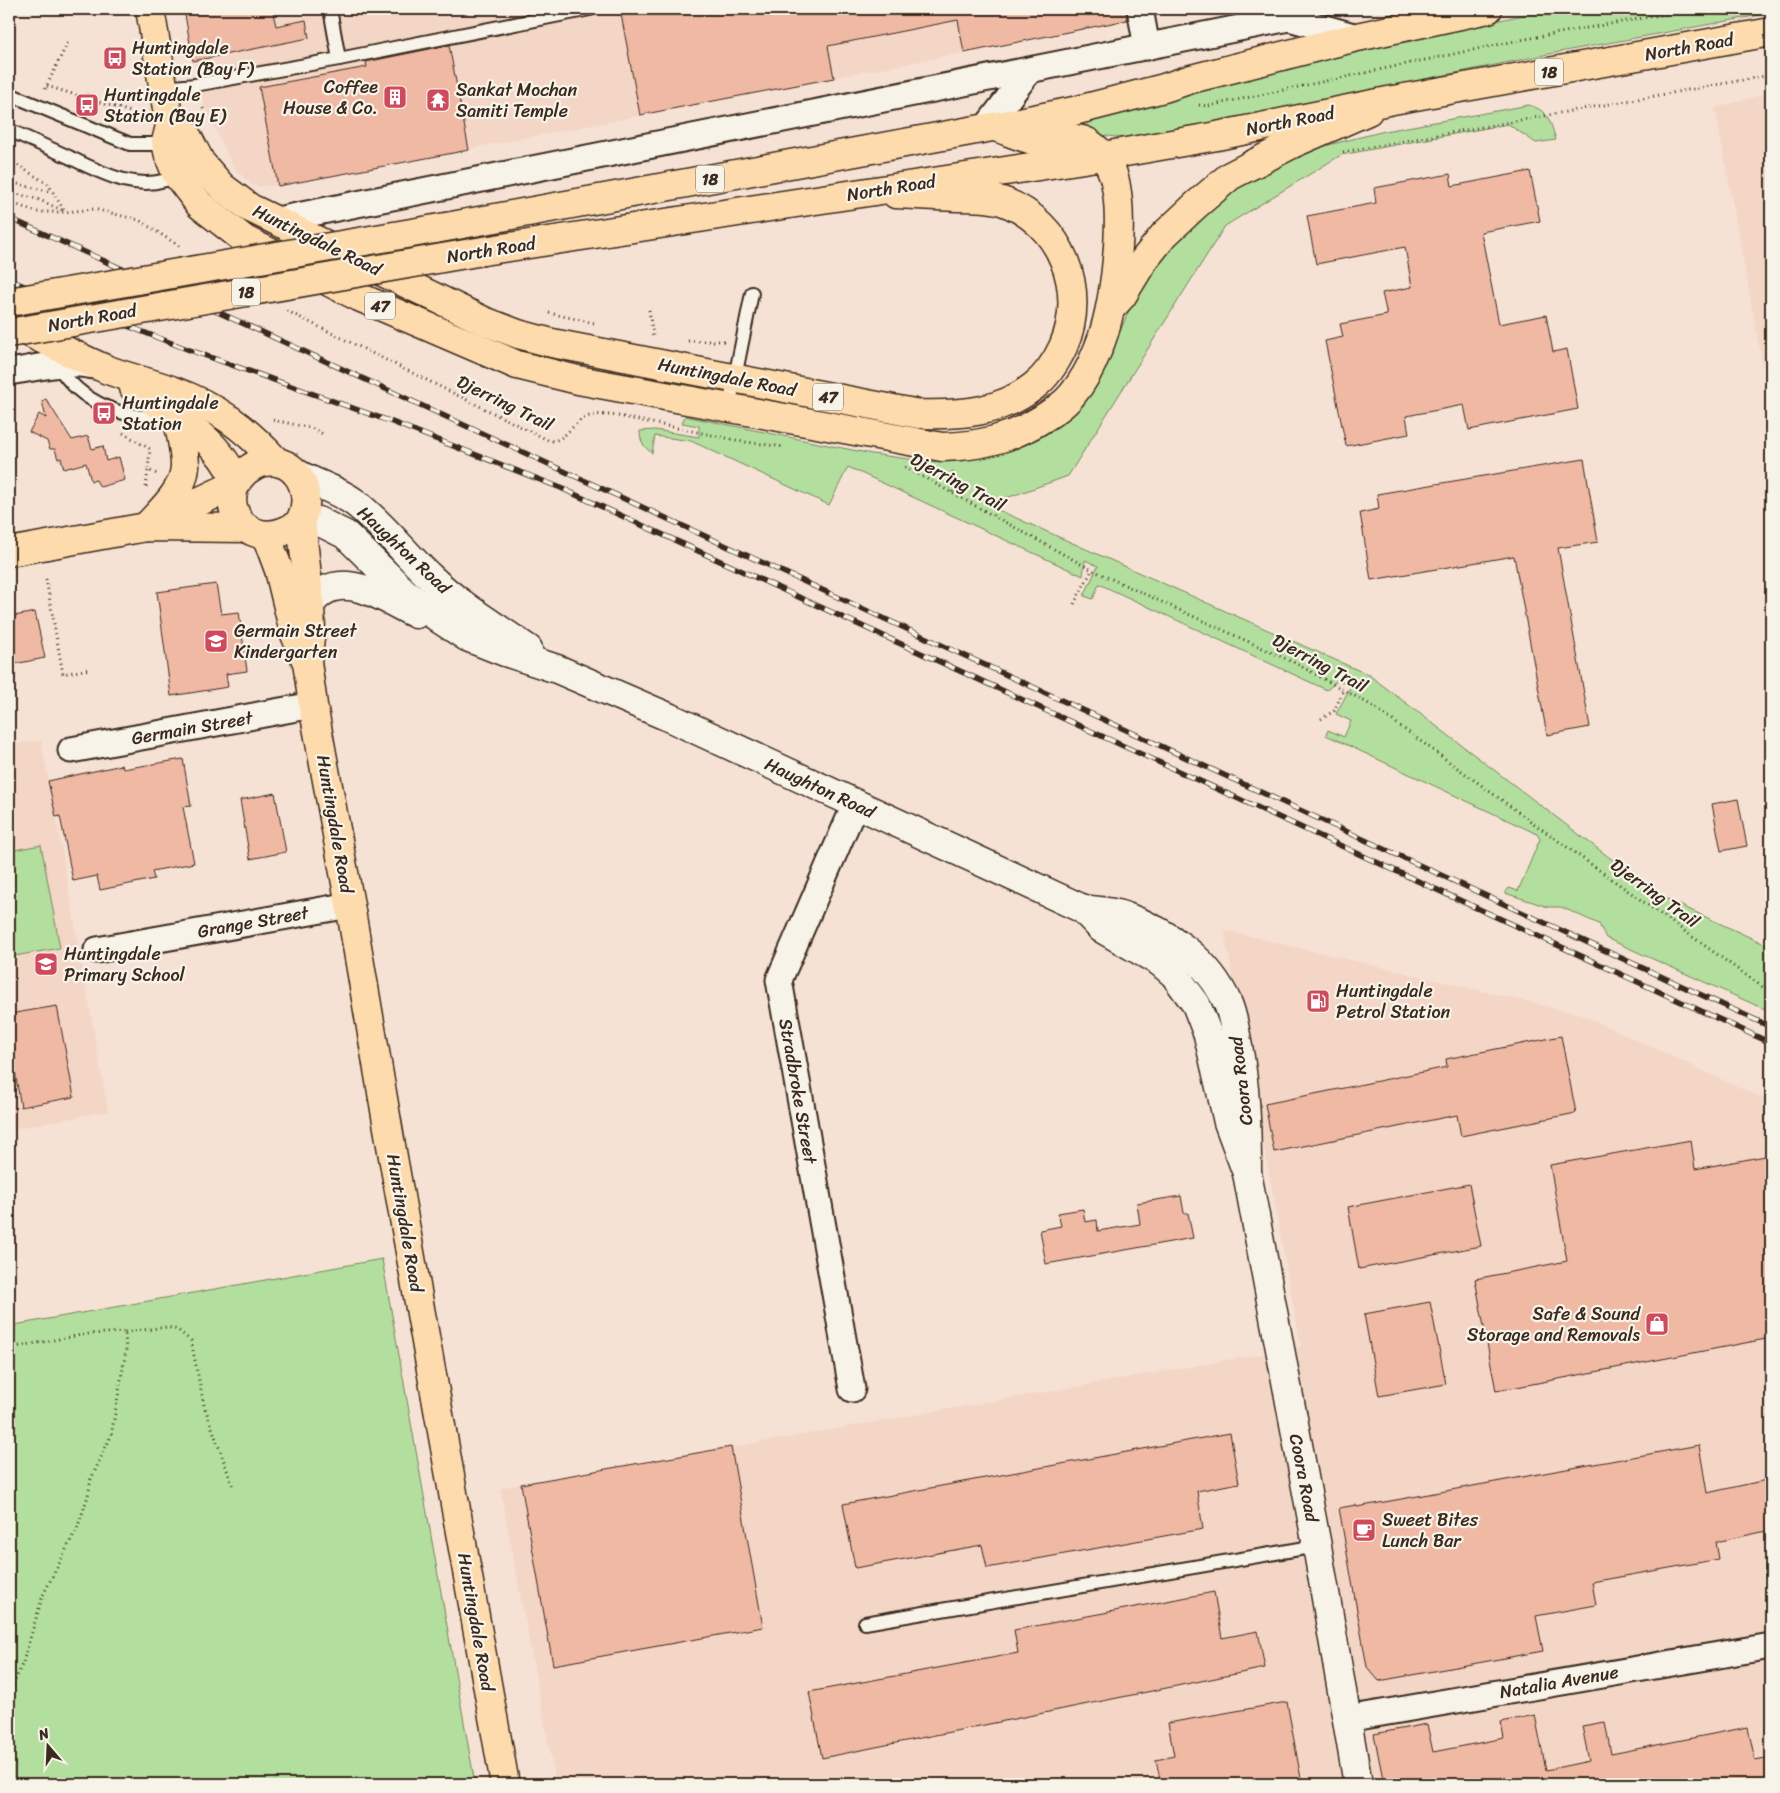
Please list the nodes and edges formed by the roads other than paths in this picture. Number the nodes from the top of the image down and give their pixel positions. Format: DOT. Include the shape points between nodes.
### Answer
graph roads {
  1 [pos="150,9"];
  2 [pos="330,9"];
  3 [pos="590,9"];
  4 [pos="1140,9"];
  5 [pos="1488,9"];
  6 [pos="1771,32"];
  7 [pos="1358,37"];
  8 [pos="1147,47"];
  9 [pos="339,59"];
  10 [pos="1029,71"];
  11 [pos="164,88"];
  12 [pos="9,94"];
  13 [pos="1393,100"];
  14 [pos="990,128"];
  15 [pos="9,130"];
  16 [pos="183,132"];
  17 [pos="1103,156"];
  18 [pos="199,160"];
  19 [pos="178,175"];
  20 [pos="860,193"];
  21 [pos="277,220"];
  22 [pos="752,293"];
  23 [pos="9,302"];
  24 [pos="1110,309"];
  25 [pos="9,323"];
  26 [pos="9,332"];
  27 [pos="53,353"];
  28 [pos="109,370"];
  29 [pos="9,372"];
  30 [pos="735,380"];
  31 [pos="729,407"];
  32 [pos="176,416"];
  33 [pos="287,468"];
  34 [pos="235,484"];
  35 [pos="302,519"];
  36 [pos="146,527"];
  37 [pos="257,532"];
  38 [pos="9,552"];
  39 [pos="310,605"];
  40 [pos="456,631"];
  41 [pos="307,662"];
  42 [pos="557,669"];
  43 [pos="313,705"];
  44 [pos="71,750"];
  45 [pos="855,805"];
  46 [pos="350,905"];
  47 [pos="1083,909"];
  48 [pos="97,950"];
  49 [pos="1222,992"];
  50 [pos="1196,1004"];
  51 [pos="1247,1173"];
  52 [pos="852,1389"];
  53 [pos="1317,1546"];
  54 [pos="865,1623"];
  55 [pos="1771,1646"];
  56 [pos="1347,1718"];
  57 [pos="505,1784"];
  58 [pos="1358,1784"];
  1 -- 11 [label="main road, Huntingdale Road / 47"];
  2 -- 9 [label="lane"];
  3 -- 9 [label="lane"];
  4 -- 8 [label="street"];
  5 -- 7 [label="main road, North Road / 18"];
  6 -- 13 [label="main road, North Road / 18"];
  7 -- 8 [label="street, North Road" via="1289,18"];
  7 -- 14 [label="main road, North Road / 18" via="1074,111"];
  8 -- 10 [label="street, North Road"];
  9 -- 11 [label="lane"];
  10 -- 14 [label="street"];
  10 -- 21 [label="street, North Road"];
  11 -- 16 [label="main road, Huntingdale Road / 47"];
  12 -- 16 [label="lane" via="130,144 155,144"];
  13 -- 17 [label="main road, North Road / 18"];
  13 -- 24 [label="main road" via="1292,144 1230,176 1164,235"];
  14 -- 17 [label="main road" via="1042,142 1085,141"];
  14 -- 23 [label="main road, North Road / 18, bridge"];
  15 -- 19 [label="lane" via="109,176 150,183 170,180"];
  16 -- 18 [label="main road, Huntingdale Road / 47"];
  16 -- 19 [label="main road, Huntingdale Road / 47" via="169,156"];
  17 -- 20 [label="main road, North Road / 18"];
  17 -- 24 [label="main road, Huntingdale Road / 47" via="1113,175 1118,216"];
  18 -- 19 [label="lane"];
  18 -- 21 [label="main road, Huntingdale Road / 47" via="235,198"];
  19 -- 31 [label="main road, Huntingdale Road / 47" via="200,205 245,240 359,297 517,366"];
  20 -- 26 [label="main road, North Road / 18, bridge" via="483,250"];
  20 -- 30 [label="main road, Huntingdale Road / 47" via="993,199 1040,224 1062,256 1073,297 1069,331 1055,362 1036,385 1014,399 991,409 956,415 919,414"];
  21 -- 30 [label="main road, Huntingdale Road / 47" via="484,321 518,334"];
  22 -- 30 [label="lane"];
  24 -- 31 [label="main road, Huntingdale Road / 47" via="1099,349 1071,396 1054,412 1000,440 942,447"];
  25 -- 27 [label="main road, Haughton Road"];
  27 -- 28 [label="main road, Haughton Road"];
  27 -- 29 [label="street"];
  27 -- 32 [label="lane" via="67,379 78,390 113,410 147,418"];
  28 -- 32 [label="main road, Haughton Road"];
  28 -- 33 [label="main road, Haughton Road" via="174,391 212,408 237,423"];
  30 -- 31 [label="lane"];
  32 -- 34 [label="main road, Haughton Road" via="203,436 223,457"];
  32 -- 36 [label="main road" via="184,455 183,478 172,498"];
  33 -- 34 [label="main road" via="262,462 250,466"];
  33 -- 35 [label="main road" via="303,484 306,497"];
  33 -- 42 [label="street, Haughton Road" via="335,490 354,503 438,585"];
  34 -- 36 [label="main road"];
  34 -- 37 [label="main road" via="232,503 236,516"];
  35 -- 37 [label="main road" via="279,533"];
  35 -- 39 [label="main road, Huntingdale Road"];
  35 -- 40 [label="street, Haughton Road" via="318,521 346,534 405,592"];
  36 -- 37 [label="main road"];
  36 -- 38 [label="main road"];
  37 -- 41 [label="main road, Huntingdale Road" via="279,570 294,632"];
  39 -- 40 [label="street" via="328,588 356,586"];
  39 -- 41 [label="main road, Huntingdale Road"];
  40 -- 42 [label="street, Haughton Road"];
  41 -- 43 [label="main road, Huntingdale Road"];
  42 -- 45 [label="street, Haughton Road" via="673,719"];
  43 -- 44 [label="street, Germain Street"];
  43 -- 46 [label="main road, Huntingdale Road"];
  45 -- 47 [label="street, Haughton Road"];
  45 -- 52 [label="street, Stradbroke Street" via="779,980"];
  46 -- 48 [label="street, Grange Street"];
  46 -- 57 [label="main road, Huntingdale Road"];
  47 -- 49 [label="street, Haughton Road" via="1123,916 1172,939 1204,967"];
  47 -- 50 [label="street, Haughton Road" via="1101,928 1160,962 1174,974"];
  49 -- 51 [label="street, Coora Road" via="1233,1021 1242,1064 1248,1116"];
  50 -- 51 [label="street, Coora Road" via="1208,1035 1228,1122"];
  51 -- 53 [label="street, Coora Road"];
  53 -- 54 [label="lane"];
  53 -- 56 [label="street, Coora Road"];
  55 -- 56 [label="street, Natalia Avenue"];
  56 -- 58 [label="street, Coora Road"];
}
